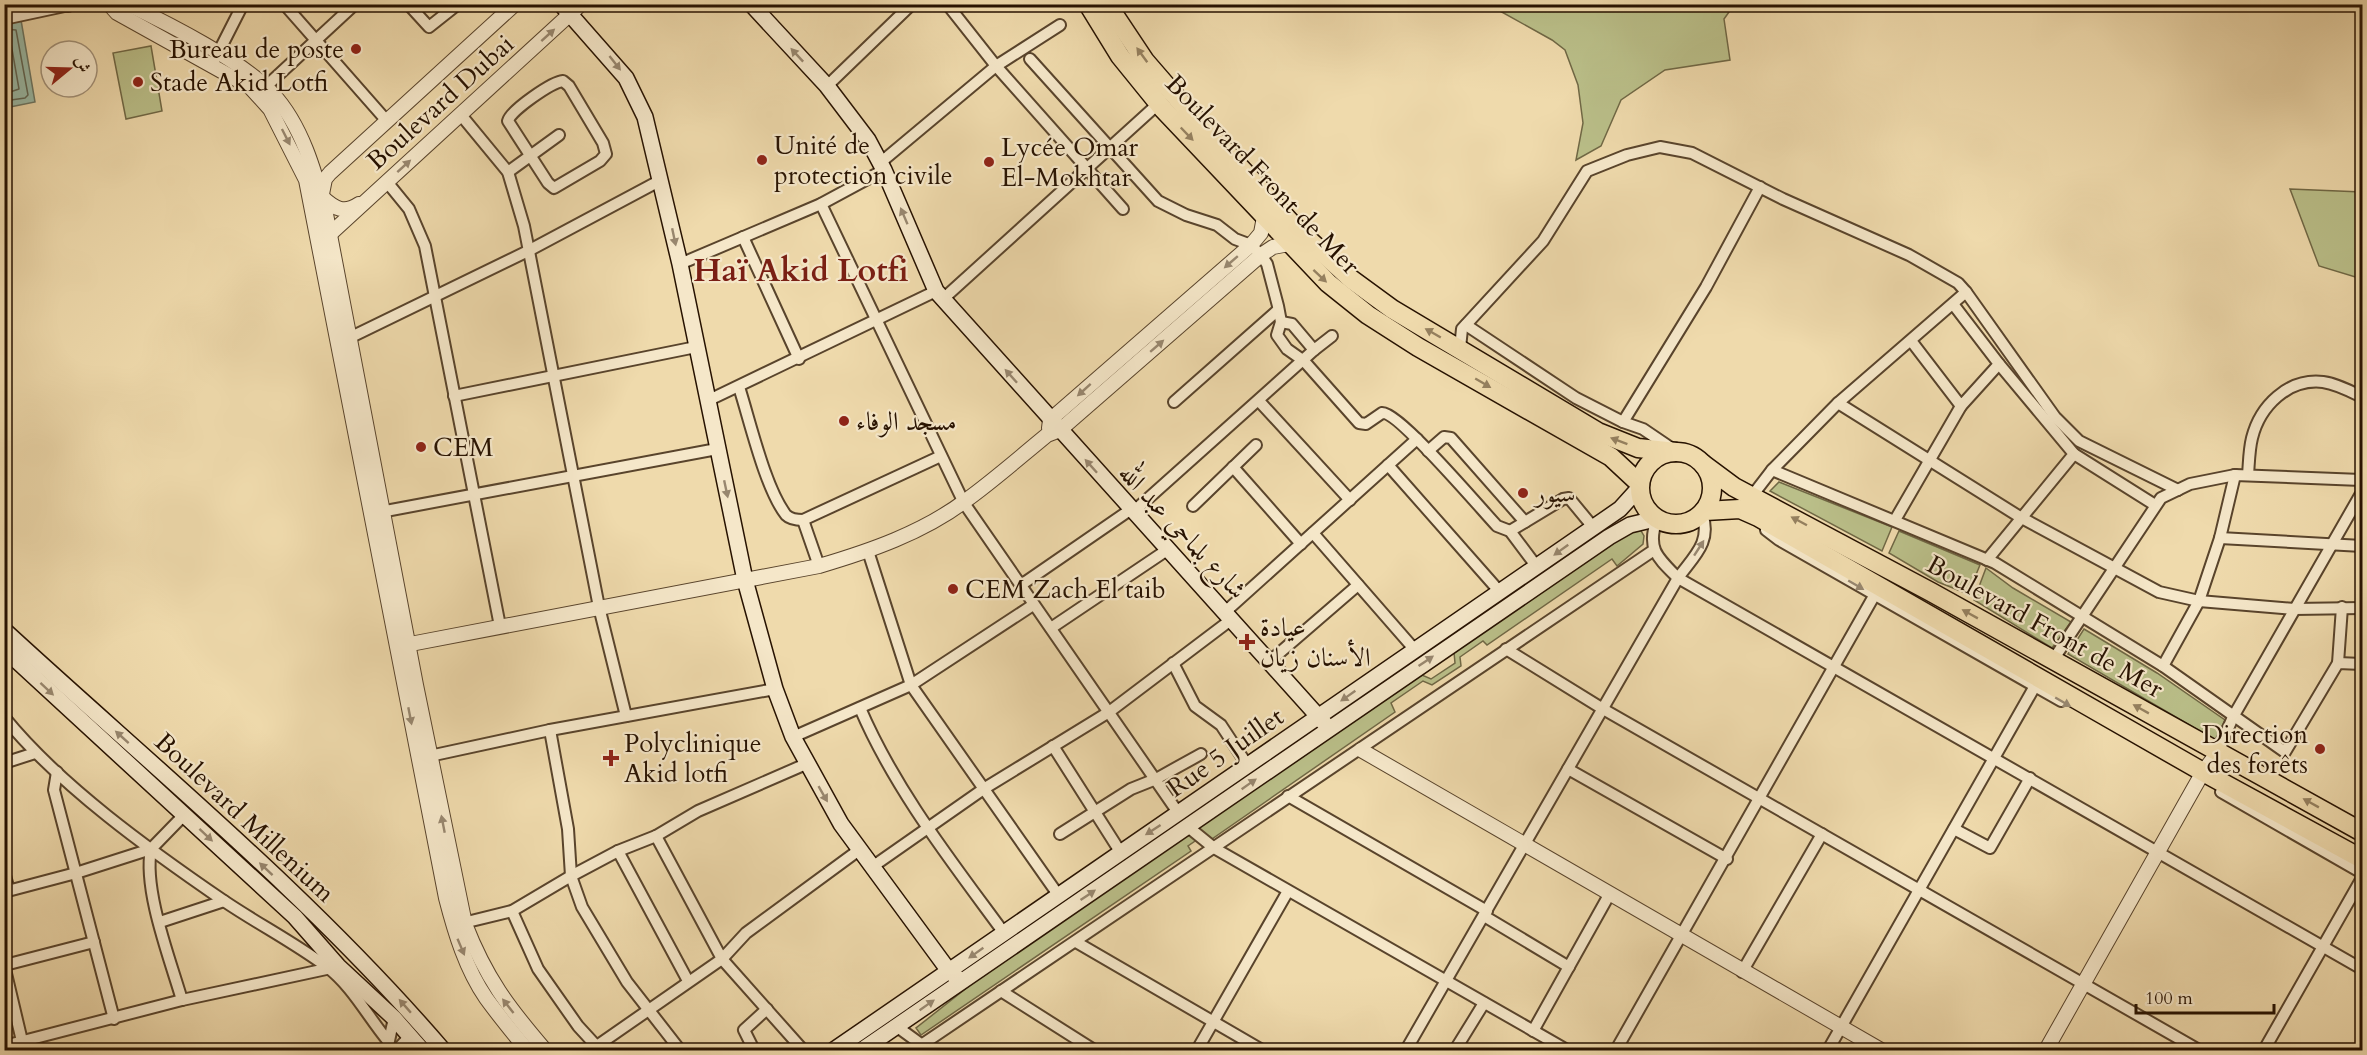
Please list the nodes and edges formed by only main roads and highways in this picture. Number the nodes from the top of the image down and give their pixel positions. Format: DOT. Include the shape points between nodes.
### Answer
graph roads {
  1 [pos="751,4"];
  2 [pos="1078,4"];
  3 [pos="1088,4"];
  4 [pos="1107,4"];
  5 [pos="571,8"];
  6 [pos="1120,56"];
  7 [pos="1676,452"];
  8 [pos="1703,464"];
  9 [pos="1640,486"];
  10 [pos="1703,513"];
  11 [pos="1656,519"];
  12 [pos="4,630"];
  13 [pos="4,649"];
  14 [pos="1318,716"];
  15 [pos="1329,728"];
  16 [pos="1183,820"];
  17 [pos="2362,832"];
  18 [pos="2362,859"];
  19 [pos="955,976"];
  20 [pos="422,1050"];
  21 [pos="443,1050"];
  22 [pos="834,1050"];
  23 [pos="862,1050"];
  14 -- 1 [label="main road, شارع بلماحي عبد الله, one-way" via="1052,429 940,295 868,140 826,86"];
  2 -- 6 [label="main road" via="1098,34"];
  3 -- 6 [label="main road, Boulevard Front de Mer"];
  7 -- 4 [label="main road, one-way" via="1638,448 1613,440 1392,309 1323,255 1145,61"];
  5 -- 19 [label="main road, one-way" via="638,99 653,140 745,580 775,689 793,737 841,824"];
  6 -- 9 [label="main road, Boulevard Front de Mer, one-way" via="1158,104 1328,283 1368,315 1611,457"];
  7 -- 8 [label="main road"];
  7 -- 9 [label="main road" via="1652,461"];
  8 -- 10 [label="main road" via="1709,472 1712,492"];
  17 -- 8 [label="main road, Boulevard Front de Mer, one-way" via="1752,496"];
  9 -- 11 [label="main road" via="1642,502"];
  9 -- 14 [label="main road, Rue 5 Juillet, one-way" via="1620,509"];
  10 -- 11 [label="main road" via="1680,525"];
  10 -- 18 [label="main road, Boulevard Front de Mer" via="1740,509 1758,517 2201,776"];
  15 -- 11 [label="main road, Rue 5 Juillet, one-way" via="1609,537 1630,525"];
  21 -- 12 [label="main road, Boulevard Millenium, one-way" via="334,932"];
  13 -- 20 [label="main road, Boulevard Millenium, one-way" via="295,916 333,967 394,1018"];
  14 -- 15 [label="main road, شارع بلماحي عبد الله"];
  14 -- 16 [label="main road, Rue 5 Juillet" via="1248,766"];
  16 -- 15 [label="main road, Rue 5 Juillet, one-way"];
  19 -- 16 [label="main road, Rue 5 Juillet, one-way"];
  16 -- 19 [label="main road, Rue 5 Juillet, one-way" via="1121,853 1005,933"];
  19 -- 22 [label="main road, Rue 5 Juillet"];
  23 -- 19 [label="main road, Rue 5 Juillet, one-way"];
}
